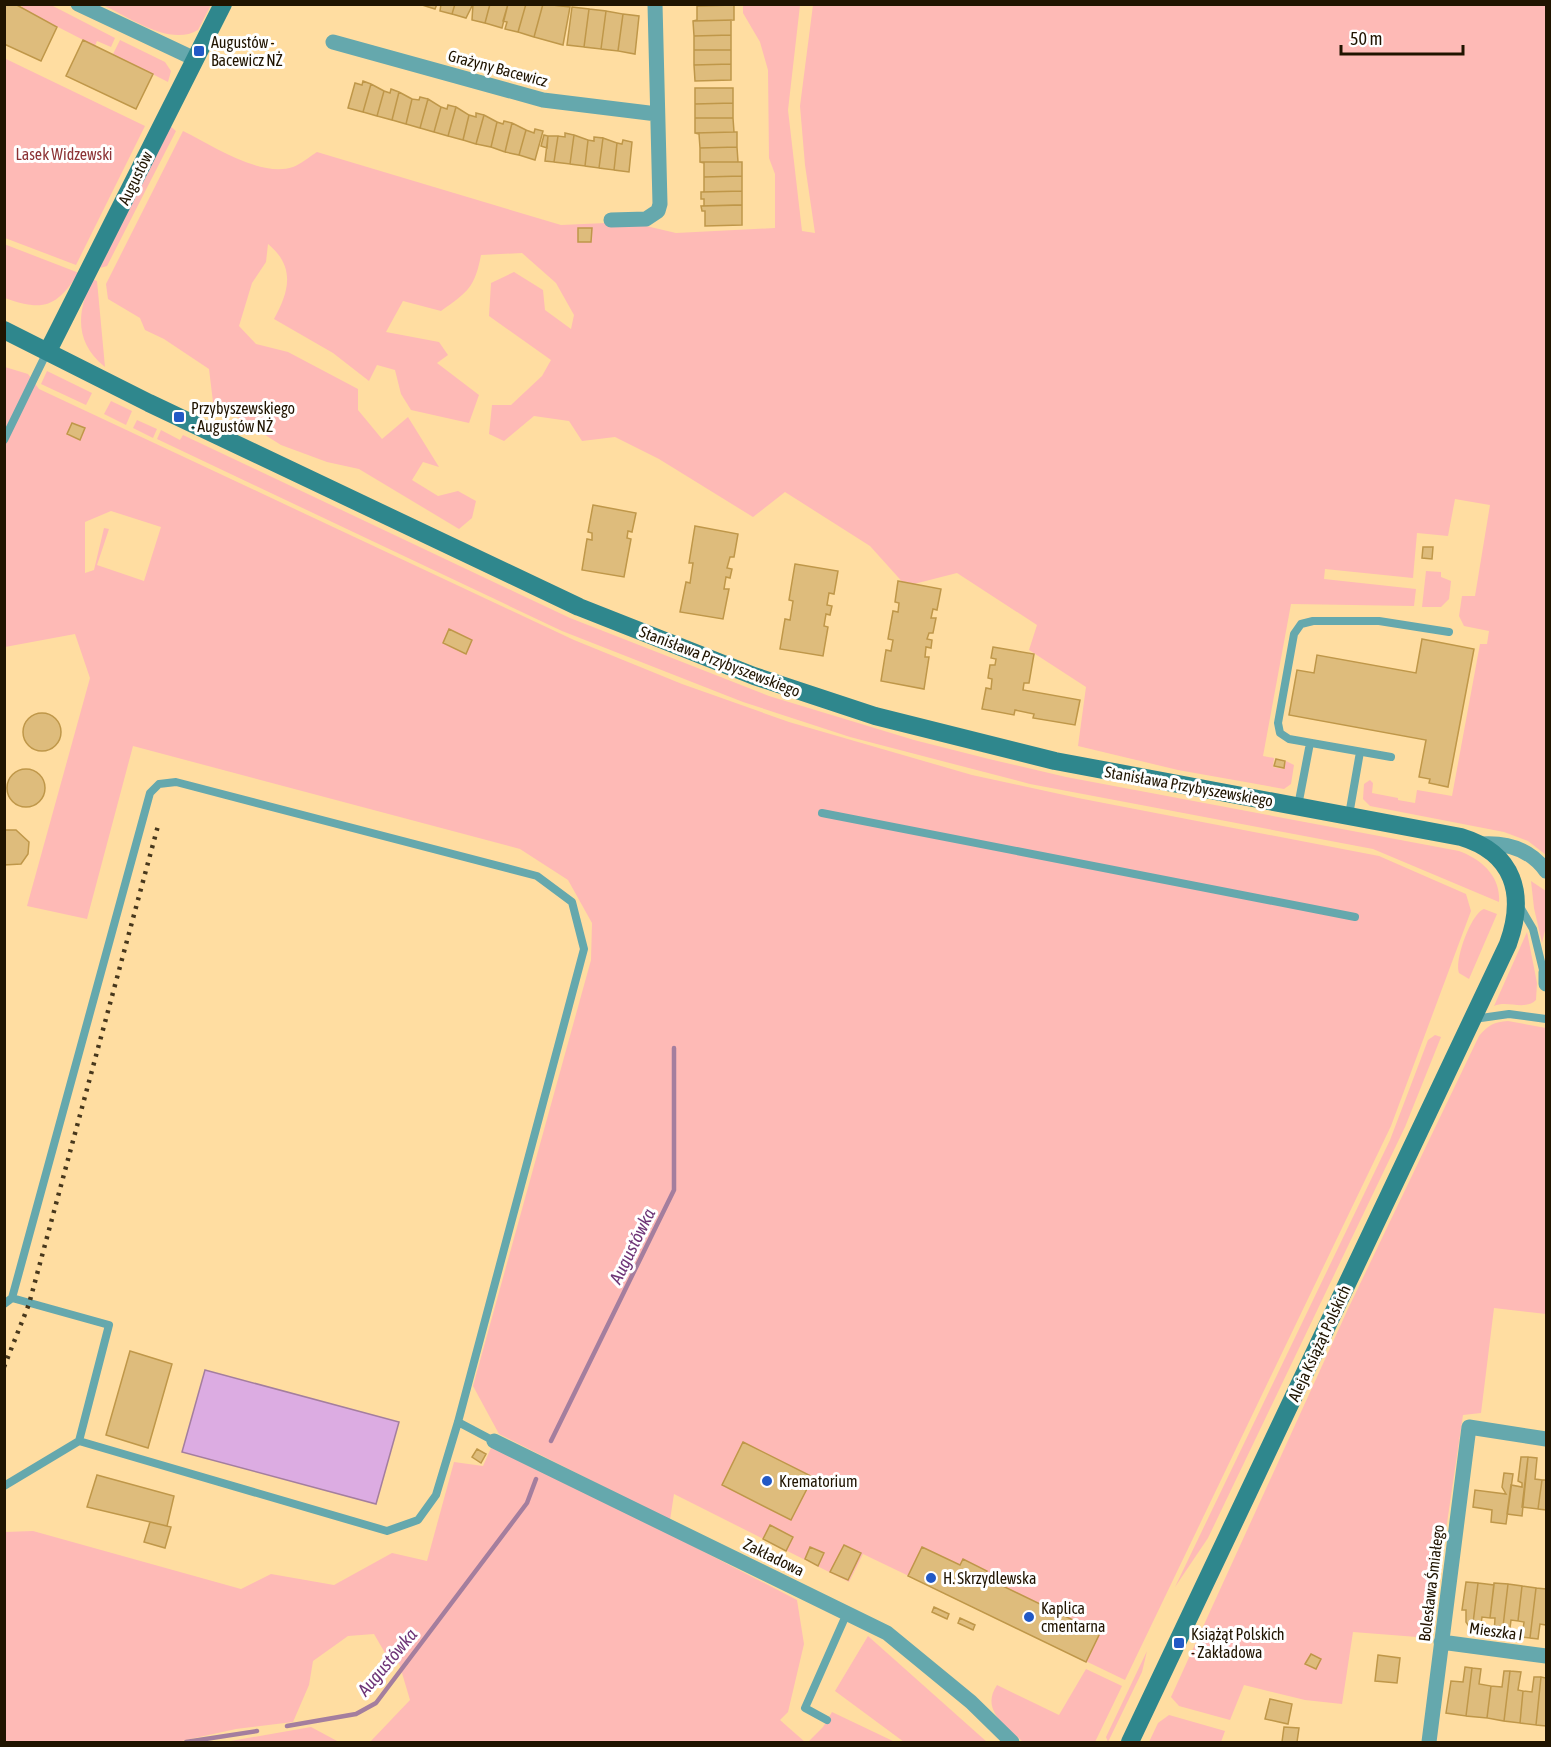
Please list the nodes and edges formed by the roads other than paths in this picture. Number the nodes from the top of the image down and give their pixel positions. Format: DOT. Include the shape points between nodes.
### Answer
graph roads {
  1 [pos="78,4"];
  2 [pos="223,4"];
  3 [pos="655,4"];
  4 [pos="333,42"];
  5 [pos="195,59"];
  6 [pos="657,114"];
  7 [pos="611,220"];
  8 [pos="6,329"];
  9 [pos="48,351"];
  10 [pos="4,440"];
  11 [pos="1449,632"];
  12 [pos="1310,742"];
  13 [pos="1360,752"];
  14 [pos="1391,757"];
  15 [pos="1298,807"];
  16 [pos="822,813"];
  17 [pos="1349,816"];
  18 [pos="1480,844"];
  19 [pos="1546,871"];
  20 [pos="1516,901"];
  21 [pos="1355,917"];
  22 [pos="1508,944"];
  23 [pos="1546,979"];
  24 [pos="1473,1019"];
  25 [pos="1546,1019"];
  26 [pos="12,1298"];
  27 [pos="4,1304"];
  28 [pos="458,1422"];
  29 [pos="1546,1439"];
  30 [pos="79,1441"];
  31 [pos="494,1441"];
  32 [pos="4,1486"];
  33 [pos="847,1613"];
  34 [pos="1441,1642"];
  35 [pos="1546,1656"];
  36 [pos="828,1720"];
  37 [pos="1012,1743"];
  38 [pos="1130,1743"];
  39 [pos="1429,1743"];
  1 -- 5 [label="street"];
  2 -- 5 [label="street, Augustów"];
  3 -- 6 [label="street"];
  4 -- 6 [label="street, Grażyny Bacewicz" via="543,100"];
  5 -- 9 [label="street, Augustów"];
  6 -- 7 [label="street" via="658,211 646,219"];
  8 -- 9 [label="street, Stanisława Przybyszewskiego"];
  9 -- 10 [label="lane"];
  9 -- 15 [label="street, Stanisława Przybyszewskiego" via="579,607 754,676 875,716 994,747"];
  11 -- 12 [label="lane" via="1379,621 1301,624 1294,634 1278,728 1284,737"];
  12 -- 13 [label="lane"];
  12 -- 15 [label="lane"];
  13 -- 14 [label="lane"];
  13 -- 17 [label="lane"];
  15 -- 17 [label="street, Stanisława Przybyszewskiego"];
  16 -- 21 [label="lane"];
  17 -- 18 [label="street, Stanisława Przybyszewskiego"];
  18 -- 19 [label="street, Stanisława Przybyszewskiego" via="1515,846"];
  18 -- 20 [label="street, Stanisława Przybyszewskiego" via="1497,855 1508,870"];
  20 -- 22 [label="street, Stanisława Przybyszewskiego"];
  20 -- 23 [label="lane" via="1533,929"];
  22 -- 24 [label="street, Aleja Książąt Polskich"];
  24 -- 25 [label="lane" via="1509,1014"];
  24 -- 38 [label="street, Aleja Książąt Polskich"];
  26 -- 27 [label="lane"];
  26 -- 28 [label="lane" via="150,793 159,784 176,782 537,876 572,902 584,950"];
  26 -- 30 [label="lane" via="109,1326"];
  28 -- 30 [label="lane" via="436,1495 418,1520 387,1531"];
  28 -- 31 [label="lane"];
  29 -- 34 [label="street, Bolesława Śmiałego" via="1469,1427"];
  30 -- 32 [label="lane"];
  31 -- 33 [label="street, Zakładowa"];
  33 -- 36 [label="lane" via="805,1708"];
  33 -- 37 [label="street, Zakładowa" via="887,1633 971,1702"];
  34 -- 35 [label="street, Mieszka I"];
  34 -- 39 [label="street, Bolesława Śmiałego"];
}
